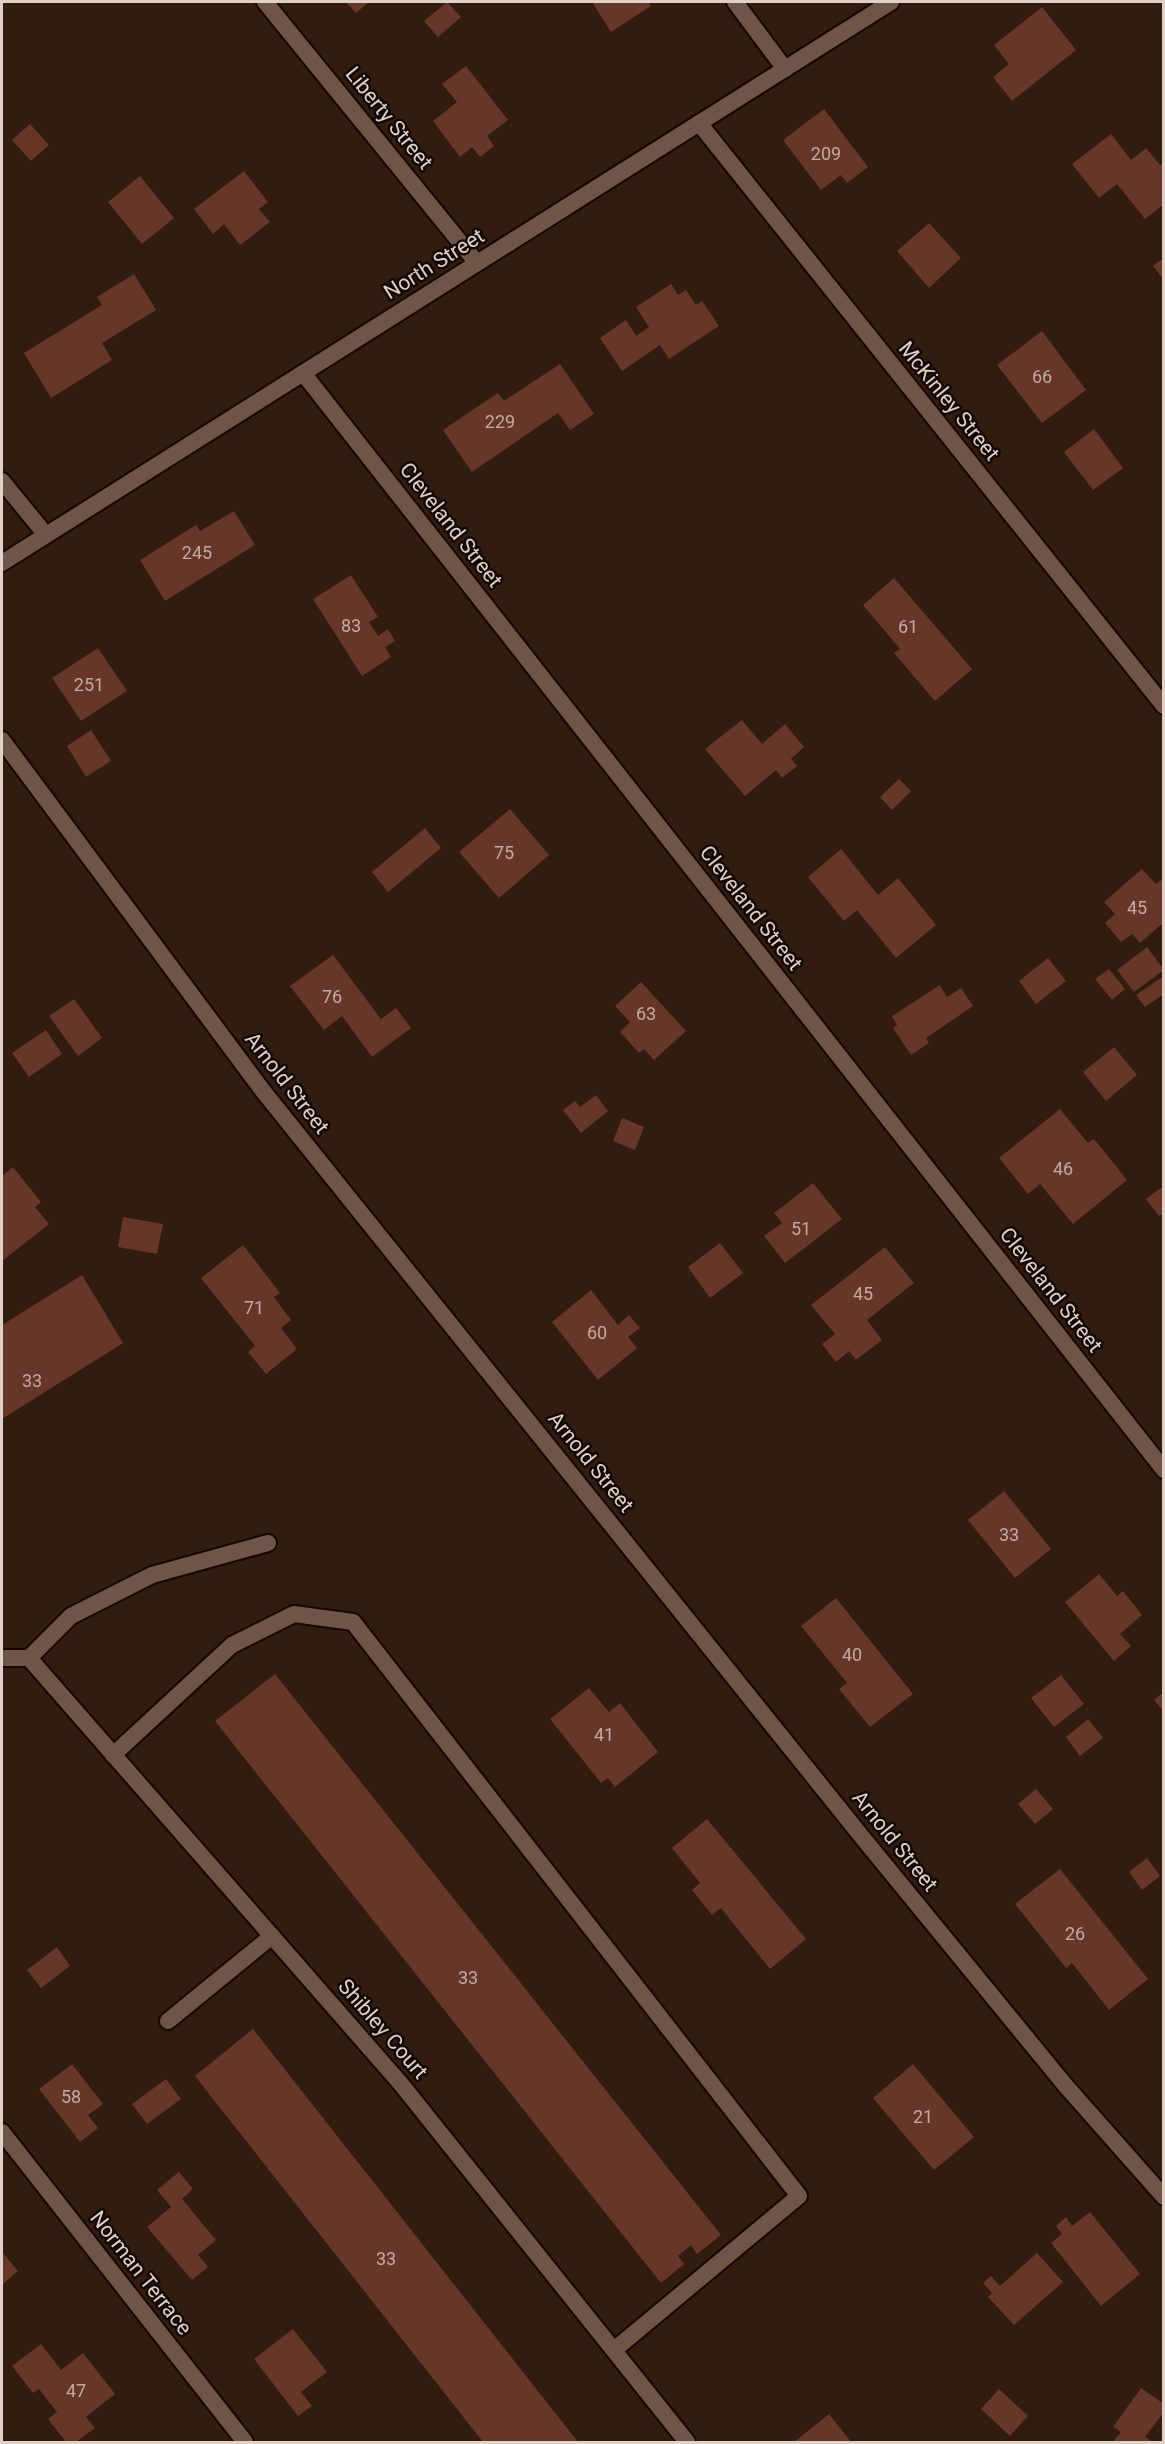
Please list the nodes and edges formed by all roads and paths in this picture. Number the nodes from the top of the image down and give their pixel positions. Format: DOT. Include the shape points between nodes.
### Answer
graph roads {
  1 [pos="265,2"];
  2 [pos="735,2"];
  3 [pos="891,2"];
  4 [pos="785,69"];
  5 [pos="699,123"];
  6 [pos="477,263"];
  7 [pos="303,373"];
  8 [pos="2,481"];
  9 [pos="46,535"];
  10 [pos="2,563"];
  11 [pos="1164,706"];
  12 [pos="2,740"];
  13 [pos="1164,1470"];
  14 [pos="268,1543"];
  15 [pos="2,1658"];
  16 [pos="29,1658"];
  17 [pos="113,1755"];
  18 [pos="272,1936"];
  19 [pos="168,2021"];
  20 [pos="2,2132"];
  21 [pos="1164,2197"];
  22 [pos="614,2350"];
  23 [pos="245,2442"];
  24 [pos="687,2442"];
  1 -- 6 [label="street, Liberty Street"];
  2 -- 4 [label="street"];
  3 -- 4 [label="street, North Street"];
  4 -- 5 [label="street, North Street"];
  5 -- 6 [label="street, North Street"];
  5 -- 11 [label="street, McKinley Street"];
  6 -- 7 [label="street, North Street"];
  7 -- 9 [label="street, North Street"];
  7 -- 13 [label="street, Cleveland Street"];
  8 -- 9 [label="street"];
  9 -- 10 [label="street, North Street"];
  12 -- 21 [label="street, Arnold Street" via="263,1090 862,1837 1065,2085"];
  14 -- 16 [label="street" via="152,1575 71,1616"];
  15 -- 16 [label="street"];
  16 -- 17 [label="street, Shibley Court"];
  17 -- 18 [label="street, Shibley Court"];
  17 -- 22 [label="street" via="232,1644 294,1614 353,1622 799,2196"];
  18 -- 19 [label="street"];
  18 -- 22 [label="street, Shibley Court" via="401,2084"];
  20 -- 23 [label="street, Norman Terrace"];
  22 -- 24 [label="street, Shibley Court"];
}
